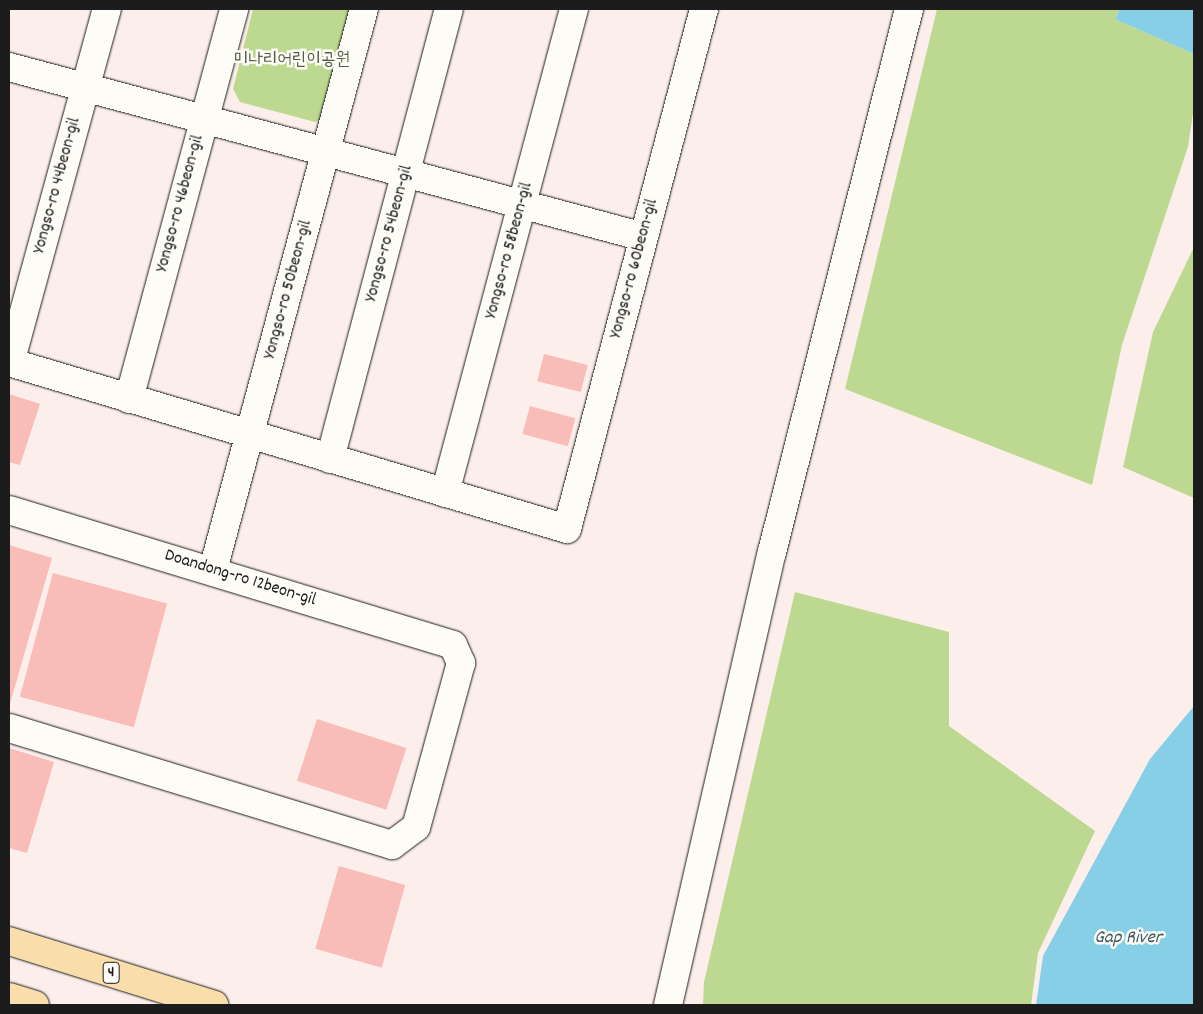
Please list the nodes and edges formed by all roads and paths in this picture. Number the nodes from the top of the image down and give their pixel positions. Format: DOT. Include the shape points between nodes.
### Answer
graph roads {
  1 [pos="107,9"];
  2 [pos="234,9"];
  3 [pos="364,9"];
  4 [pos="449,9"];
  5 [pos="574,9"];
  6 [pos="704,9"];
  7 [pos="909,9"];
  8 [pos="9,68"];
  9 [pos="85,88"];
  10 [pos="204,119"];
  11 [pos="326,152"];
  12 [pos="406,173"];
  13 [pos="522,205"];
  14 [pos="644,237"];
  15 [pos="9,362"];
  16 [pos="129,398"];
  17 [pos="250,435"];
  18 [pos="330,459"];
  19 [pos="446,493"];
  20 [pos="9,510"];
  21 [pos="213,570"];
  22 [pos="9,728"];
  23 [pos="9,941"];
  24 [pos="9,997"];
  25 [pos="35,1005"];
  26 [pos="214,1005"];
  27 [pos="668,1005"];
  1 -- 9 [label="street, Yongso-ro 44beon-gil"];
  2 -- 10 [label="street, Yongso-ro 46beon-gil"];
  3 -- 11 [label="street, Yongso-ro 50beon-gil"];
  4 -- 12 [label="street, Yongso-ro 54beon-gil"];
  5 -- 13 [label="street, Yongso-ro 58beon-gil"];
  6 -- 14 [label="street, Yongso-ro 60beon-gil"];
  7 -- 27 [label="street" via="772,552"];
  8 -- 9 [label="street"];
  9 -- 10 [label="street"];
  9 -- 15 [label="street, Yongso-ro 44beon-gil"];
  10 -- 11 [label="street"];
  10 -- 16 [label="street, Yongso-ro 46beon-gil"];
  11 -- 12 [label="street"];
  11 -- 17 [label="street, Yongso-ro 50beon-gil"];
  12 -- 13 [label="street"];
  12 -- 18 [label="street, Yongso-ro 54beon-gil"];
  13 -- 14 [label="street"];
  13 -- 19 [label="street, Yongso-ro 58beon-gil"];
  14 -- 19 [label="street, Yongso-ro 60beon-gil" via="566,529"];
  15 -- 16 [label="street"];
  16 -- 17 [label="street"];
  17 -- 18 [label="street"];
  17 -- 21 [label="street, Yongso-ro 50beon-gil"];
  18 -- 19 [label="street"];
  20 -- 21 [label="street, Doandong-ro 12beon-gil"];
  21 -- 22 [label="street, Doandong-ro 12beon-gil" via="453,645 461,663 416,827 392,844"];
  23 -- 26 [label="main road, 4"];
  24 -- 25 [label="main road"];
}
